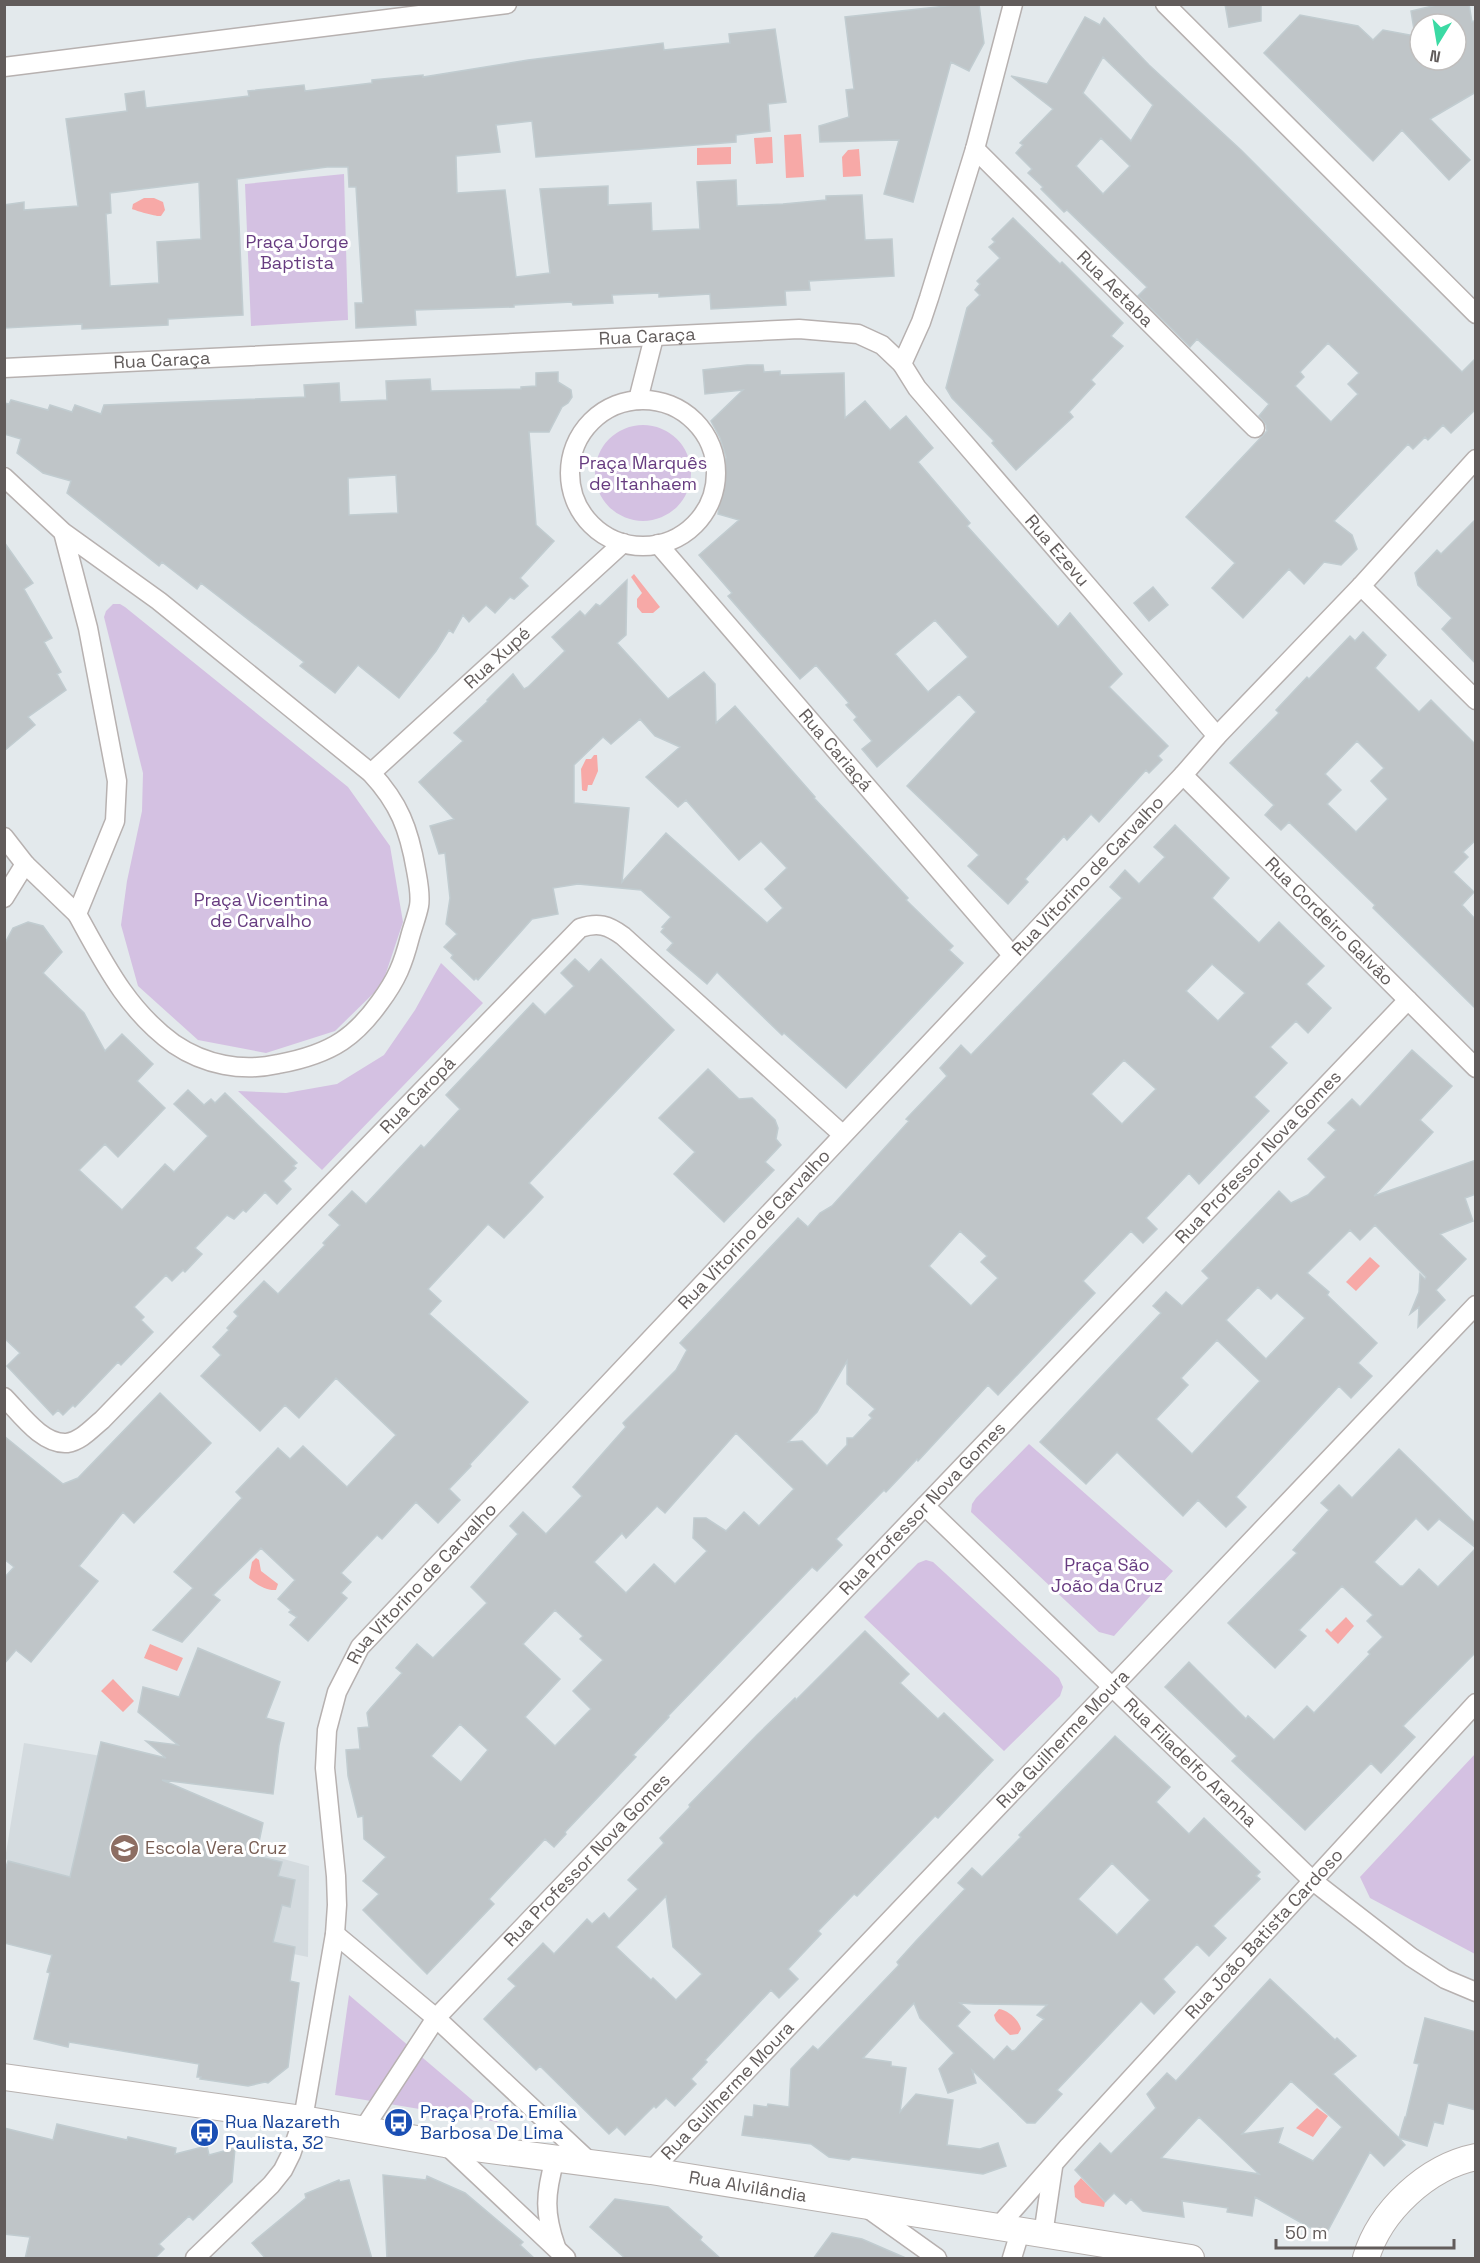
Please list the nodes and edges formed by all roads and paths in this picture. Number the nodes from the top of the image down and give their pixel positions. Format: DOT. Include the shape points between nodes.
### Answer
graph roads {
  1 [pos="507,4"];
  2 [pos="1013,4"];
  3 [pos="1167,5"];
  4 [pos="4,67"];
  5 [pos="975,149"];
  6 [pos="1476,314"];
  7 [pos="654,337"];
  8 [pos="902,364"];
  9 [pos="4,368"];
  10 [pos="638,400"];
  11 [pos="1255,428"];
  12 [pos="1476,459"];
  13 [pos="4,477"];
  14 [pos="63,532"];
  15 [pos="623,543"];
  16 [pos="658,544"];
  17 [pos="1360,586"];
  18 [pos="1476,700"];
  19 [pos="1217,736"];
  20 [pos="371,773"];
  21 [pos="1183,775"];
  22 [pos="4,837"];
  23 [pos="25,864"];
  24 [pos="4,898"];
  25 [pos="77,914"];
  26 [pos="1012,955"];
  27 [pos="1408,1000"];
  28 [pos="1476,1068"];
  29 [pos="842,1134"];
  30 [pos="1476,1305"];
  31 [pos="4,1397"];
  32 [pos="925,1506"];
  33 [pos="1112,1686"];
  34 [pos="1476,1703"];
  35 [pos="1313,1881"];
  36 [pos="335,1934"];
  37 [pos="1476,1992"];
  38 [pos="436,2018"];
  39 [pos="4,2077"];
  40 [pos="303,2119"];
  41 [pos="364,2128"];
  42 [pos="445,2144"];
  43 [pos="1476,2157"];
  44 [pos="555,2159"];
  45 [pos="592,2164"];
  46 [pos="1053,2167"];
  47 [pos="651,2171"];
  48 [pos="863,2205"];
  49 [pos="1020,2231"];
  50 [pos="562,2255"];
  51 [pos="195,2259"];
  52 [pos="937,2259"];
  53 [pos="1012,2259"];
  54 [pos="1191,2259"];
  55 [pos="1366,2259"];
  1 -- 4 [label="street"];
  2 -- 5 [label="street"];
  3 -- 6 [label="street"];
  5 -- 8 [label="street" via="921,322"];
  5 -- 11 [label="street, Rua Aetaba"];
  7 -- 8 [label="street, Rua Caraça" via="828,330 858,334 882,345"];
  7 -- 9 [label="street, Rua Caraça"];
  7 -- 10 [label="street"];
  8 -- 19 [label="street, Rua Ezevu" via="917,388"];
  10 -- 15 [label="street" via="616,404 596,416 571,453 569,476 574,498 585,518 602,534"];
  10 -- 16 [label="street" via="666,404 689,417 707,437 715,463 714,490 702,515 683,534"];
  12 -- 17 [label="street, Rua Vitorino de Carvalho"];
  13 -- 14 [label="street"];
  14 -- 20 [label="street" via="159,601"];
  14 -- 25 [label="street" via="88,628 117,781 115,820"];
  15 -- 16 [label="street"];
  15 -- 20 [label="street, Rua Xupé"];
  16 -- 26 [label="street, Rua Cariaçá"];
  17 -- 18 [label="street"];
  17 -- 19 [label="street, Rua Vitorino de Carvalho"];
  19 -- 21 [label="street, Rua Vitorino de Carvalho"];
  20 -- 25 [label="street" via="402,815 412,844 419,904 403,966 388,991 368,1018 343,1041 316,1054 263,1068 237,1067 203,1060 175,1044 150,1024 113,981"];
  21 -- 26 [label="street, Rua Vitorino de Carvalho"];
  21 -- 27 [label="street, Rua Cordeiro Galvão"];
  22 -- 23 [label="street"];
  23 -- 24 [label="street"];
  23 -- 25 [label="street"];
  26 -- 29 [label="street, Rua Vitorino de Carvalho"];
  27 -- 28 [label="street, Rua Cordeiro Galvão"];
  27 -- 32 [label="street, Rua Professor Nova Gomes"];
  29 -- 31 [label="street, Rua Caropá" via="623,936 610,927 588,925 580,928 82,1437 68,1443 55,1442"];
  29 -- 36 [label="street, Rua Vitorino de Carvalho" via="360,1647 337,1692 327,1730 325,1768 336,1886"];
  30 -- 33 [label="street, Rua Guilherme Moura"];
  32 -- 33 [label="street, Rua Filadelfo Aranha"];
  32 -- 38 [label="street, Rua Professor Nova Gomes"];
  33 -- 35 [label="street, Rua Filadelfo Aranha"];
  33 -- 47 [label="street, Rua Guilherme Moura"];
  34 -- 35 [label="street, Rua João Batista Cardoso"];
  35 -- 37 [label="street, Rua Filadelfo Aranha" via="1411,1957 1445,1979"];
  35 -- 46 [label="street, Rua João Batista Cardoso"];
  36 -- 38 [label="street"];
  36 -- 40 [label="street, Rua Vitorino de Carvalho"];
  38 -- 41 [label="street, Rua Professor Nova Gomes"];
  38 -- 45 [label="street"];
  39 -- 40 [label="street, Rua Alvilândia"];
  40 -- 41 [label="street, Rua Alvilândia"];
  40 -- 51 [label="street, Rua Vitorino de Carvalho" via="283,2170"];
  41 -- 42 [label="street, Rua Alvilândia"];
  42 -- 44 [label="street, Rua Alvilândia"];
  42 -- 50 [label="street"];
  43 -- 55 [label="street" via="1443,2169 1418,2185 1380,2228"];
  44 -- 45 [label="street, Rua Alvilândia"];
  44 -- 50 [label="street" via="546,2209"];
  45 -- 47 [label="street, Rua Alvilândia"];
  46 -- 49 [label="street, Rua João Batista Cardoso"];
  46 -- 49 [label="street, Rua João Batista Cardoso"];
  47 -- 48 [label="street, Rua Alvilândia"];
  48 -- 49 [label="street, Rua Alvilândia"];
  48 -- 52 [label="street"];
  49 -- 53 [label="street"];
  49 -- 54 [label="street, Rua Alvilândia"];
}
